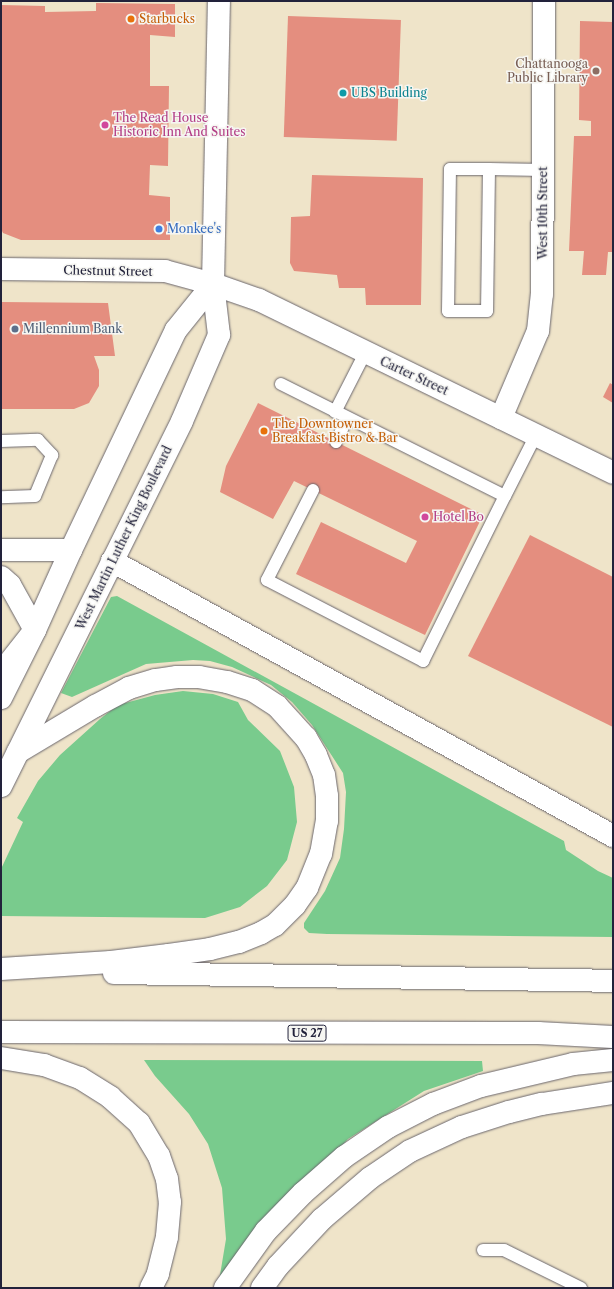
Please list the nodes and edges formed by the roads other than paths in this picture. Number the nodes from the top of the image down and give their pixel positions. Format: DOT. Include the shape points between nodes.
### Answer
graph roads {
  1 [pos="219,1"];
  2 [pos="544,1"];
  3 [pos="489,169"];
  4 [pos="543,170"];
  5 [pos="1,269"];
  6 [pos="213,284"];
  7 [pos="364,353"];
  8 [pos="281,384"];
  9 [pos="335,412"];
  10 [pos="347,418"];
  11 [pos="501,418"];
  12 [pos="536,435"];
  13 [pos="1,441"];
  14 [pos="336,442"];
  15 [pos="613,473"];
  16 [pos="313,490"];
  17 [pos="505,496"];
  18 [pos="1,497"];
  19 [pos="1,550"];
  20 [pos="71,550"];
  21 [pos="112,561"];
  22 [pos="1,577"];
  23 [pos="35,630"];
  24 [pos="1,673"];
  25 [pos="1,698"];
  26 [pos="18,752"];
  27 [pos="1,786"];
  28 [pos="613,836"];
  29 [pos="1,970"];
  30 [pos="613,980"];
  31 [pos="1,1032"];
  32 [pos="613,1037"];
  33 [pos="1,1058"];
  34 [pos="613,1060"];
  35 [pos="613,1093"];
  36 [pos="343,1200"];
  37 [pos="483,1250"];
  38 [pos="152,1288"];
  39 [pos="225,1288"];
  40 [pos="262,1288"];
  41 [pos="275,1288"];
  42 [pos="581,1288"];
  1 -- 6 [label="main road, West Martin Luther King Boulevard"];
  2 -- 4 [label="main road, West 10th Street"];
  3 -- 3 [label="lane" via="487,311 448,311 450,169"];
  3 -- 4 [label="lane"];
  4 -- 11 [label="main road, West 10th Street" via="542,286 538,331"];
  5 -- 6 [label="main road, Chestnut Street" via="164,271"];
  6 -- 7 [label="main road, Carter Street" via="259,300"];
  6 -- 20 [label="main road" via="176,330"];
  6 -- 21 [label="main road, West Martin Luther King Boulevard" via="218,335 182,421"];
  7 -- 9 [label="lane"];
  7 -- 11 [label="main road, Carter Street"];
  8 -- 9 [label="lane"];
  9 -- 10 [label="lane"];
  10 -- 14 [label="lane"];
  10 -- 17 [label="lane"];
  11 -- 12 [label="main road, Carter Street"];
  12 -- 15 [label="main road, Carter Street"];
  12 -- 17 [label="lane"];
  13 -- 18 [label="lane" via="38,440 52,455 35,496"];
  16 -- 17 [label="lane" via="267,580 423,661"];
  19 -- 20 [label="main road"];
  20 -- 23 [label="main road"];
  21 -- 26 [label="main road, West Martin Luther King Boulevard"];
  21 -- 28 [label="main road"];
  22 -- 23 [label="main road" via="10,585"];
  23 -- 24 [label="main road"];
  23 -- 25 [label="main road"];
  26 -- 27 [label="main road, West Martin Luther King Boulevard"];
  26 -- 29 [label="main road" via="129,688 177,677 199,677 227,682 252,690 277,706 306,738 324,775 327,821 320,854 307,888 295,905 275,925 261,933 232,944 169,955"];
  29 -- 30 [label="main road"];
  31 -- 32 [label="main road, US 27" via="538,1033"];
  33 -- 38 [label="main road" via="44,1065 80,1078 110,1097 139,1123 159,1156 167,1179 170,1202 168,1237"];
  34 -- 39 [label="main road" via="573,1064 481,1086 433,1104 388,1127 344,1157 303,1193 266,1231"];
  35 -- 36 [label="main road" via="542,1104 462,1127 410,1151"];
  36 -- 40 [label="main road" via="302,1238"];
  36 -- 41 [label="main road" via="303,1248"];
  37 -- 42 [label="lane" via="504,1250"];
}
